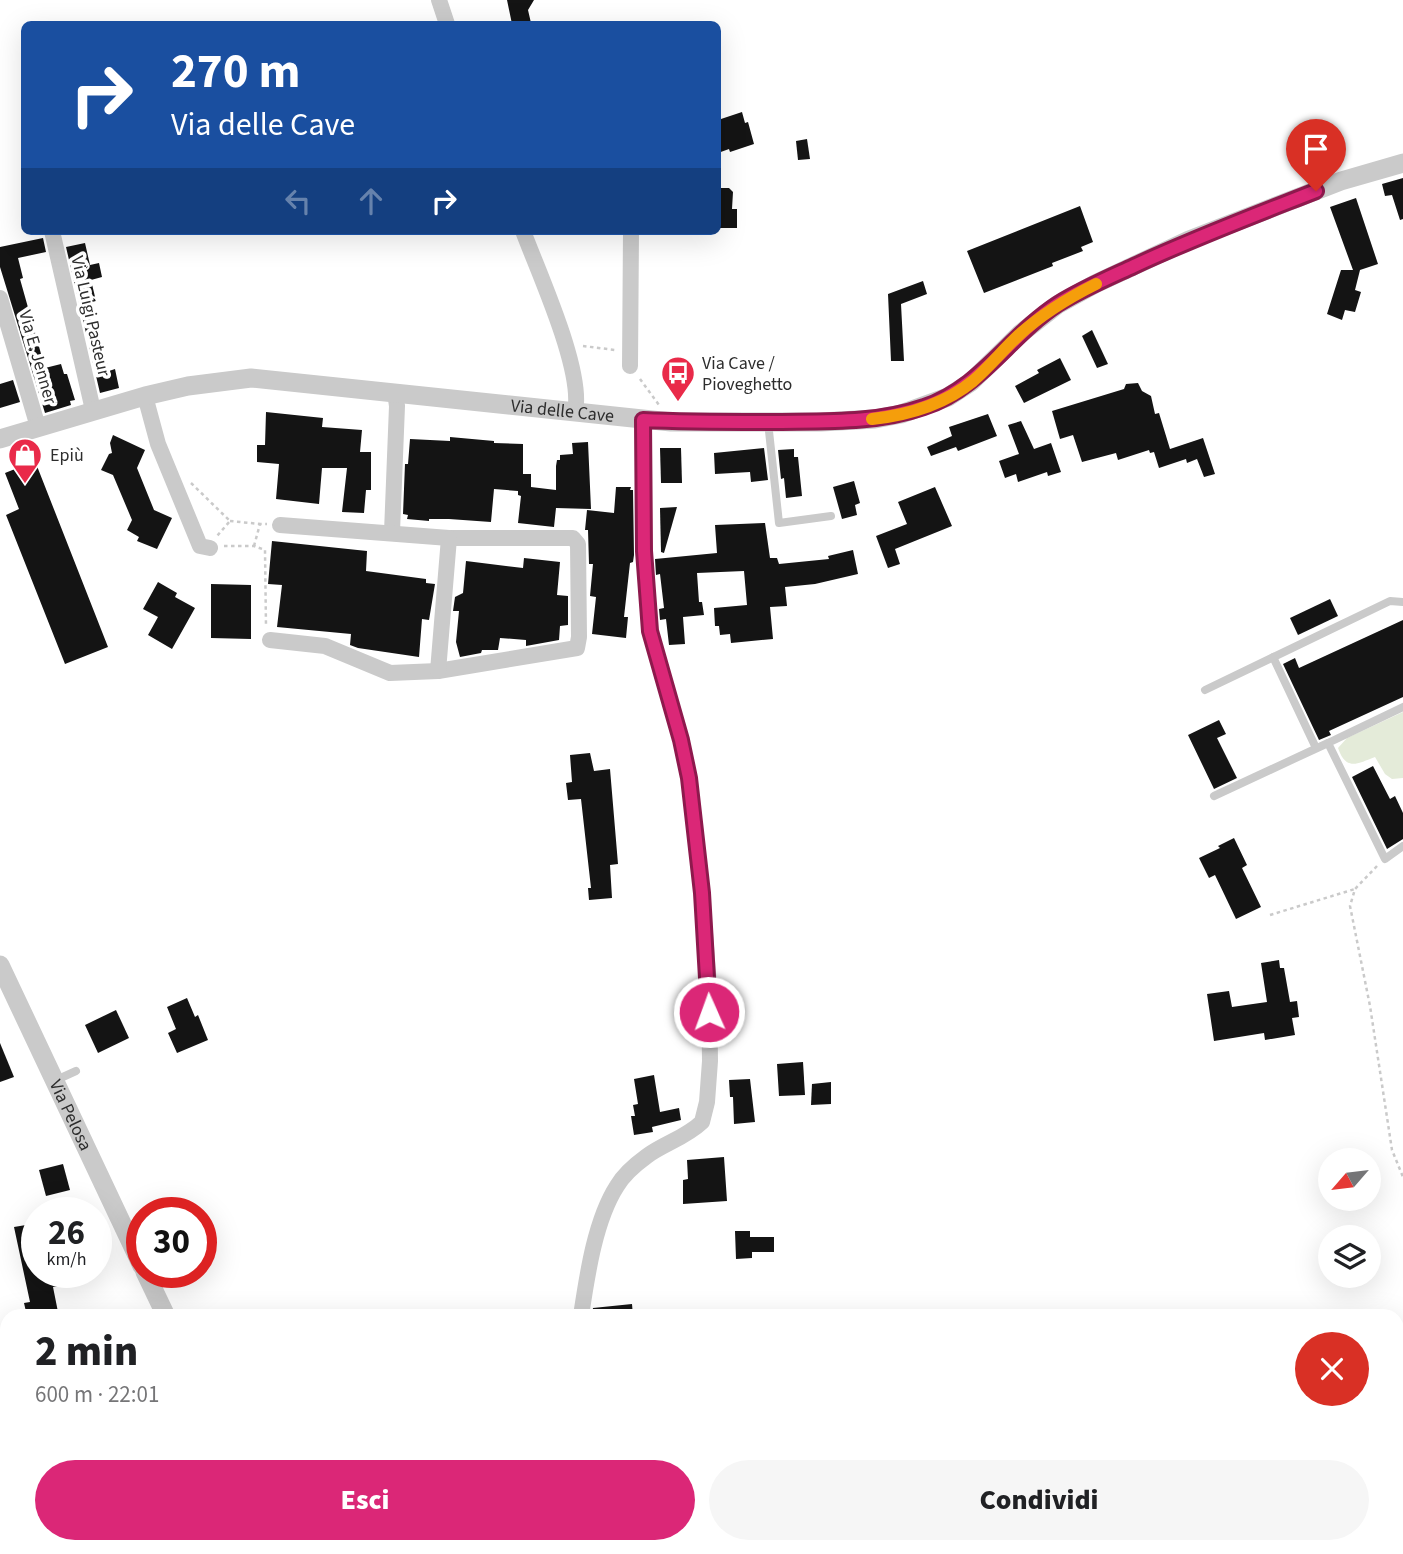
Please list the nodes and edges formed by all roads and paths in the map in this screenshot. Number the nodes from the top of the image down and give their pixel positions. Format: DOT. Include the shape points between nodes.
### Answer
graph roads {
  1 [pos="439,0"];
  2 [pos="446,21"];
  3 [pos="1403,163"];
  4 [pos="53,235"];
  5 [pos="524,235"];
  6 [pos="631,235"];
  7 [pos="0,298"];
  8 [pos="574,342"];
  9 [pos="630,358"];
  10 [pos="395,392"];
  11 [pos="145,396"];
  12 [pos="93,410"];
  13 [pos="575,412"];
  14 [pos="643,420"];
  15 [pos="671,422"];
  16 [pos="768,422"];
  17 [pos="38,427"];
  18 [pos="0,439"];
  19 [pos="191,483"];
  20 [pos="831,516"];
  21 [pos="230,521"];
  22 [pos="260,524"];
  23 [pos="280,525"];
  24 [pos="392,532"];
  25 [pos="449,538"];
  26 [pos="254,546"];
  27 [pos="210,548"];
  28 [pos="1403,602"];
  29 [pos="270,640"];
  30 [pos="1273,657"];
  31 [pos="438,671"];
  32 [pos="1205,690"];
  33 [pos="1403,707"];
  34 [pos="1328,743"];
  35 [pos="1316,748"];
  36 [pos="1214,796"];
  37 [pos="1403,846"];
  38 [pos="1385,859"];
  39 [pos="1355,889"];
  40 [pos="1270,915"];
  41 [pos="0,965"];
  42 [pos="76,1071"];
  43 [pos="53,1085"];
  44 [pos="1403,1177"];
  45 [pos="126,1233"];
  46 [pos="153,1288"];
  47 [pos="163,1309"];
  48 [pos="582,1309"];
  1 -- 2 [label="street"];
  3 -- 16 [label="street, Via delle Cave" via="1341,181 1189,240 1095,284 1057,305 1020,334 971,382 926,407 875,419"];
  4 -- 12 [label="street, Via Luigi Pasteur"];
  5 -- 13 [label="street" via="569,355 575,378"];
  6 -- 9 [label="street"];
  7 -- 17 [label="street, Via E. Jenner"];
  8 -- 9 [label="path"];
  9 -- 15 [label="path"];
  10 -- 11 [label="street, Via delle Cave" via="251,378"];
  10 -- 13 [label="street, Via delle Cave"];
  10 -- 24 [label="street"];
  11 -- 12 [label="street, Via delle Cave"];
  11 -- 27 [label="street" via="158,444 200,546"];
  12 -- 17 [label="street, Via delle Cave"];
  13 -- 14 [label="street, Via delle Cave"];
  14 -- 15 [label="street, Via delle Cave"];
  14 -- 48 [label="street" via="650,631 689,778 709,986 710,1062 702,1122 650,1153 616,1187 601,1221"];
  15 -- 16 [label="street, Via delle Cave"];
  16 -- 20 [label="lane" via="779,523"];
  17 -- 18 [label="street, Via delle Cave"];
  19 -- 21 [label="path"];
  21 -- 22 [label="path"];
  21 -- 27 [label="path"];
  22 -- 23 [label="path"];
  22 -- 26 [label="path"];
  23 -- 24 [label="street"];
  24 -- 25 [label="street"];
  25 -- 31 [label="street"];
  25 -- 31 [label="street" via="573,538 578,544 579,637 576,648"];
  26 -- 27 [label="path"];
  26 -- 29 [label="path" via="265,550"];
  28 -- 30 [label="lane" via="1390,601"];
  29 -- 31 [label="street" via="325,646 390,673"];
  30 -- 32 [label="lane"];
  30 -- 35 [label="lane"];
  33 -- 34 [label="lane"];
  34 -- 35 [label="lane"];
  34 -- 38 [label="lane"];
  35 -- 36 [label="lane"];
  37 -- 38 [label="lane"];
  38 -- 39 [label="path"];
  39 -- 40 [label="path"];
  39 -- 44 [label="path" via="1350,906 1392,1150"];
  41 -- 43 [label="street, Via Pelosa"];
  42 -- 43 [label="lane"];
  43 -- 45 [label="street, Via Pelosa"];
  46 -- 47 [label="street"];
}
